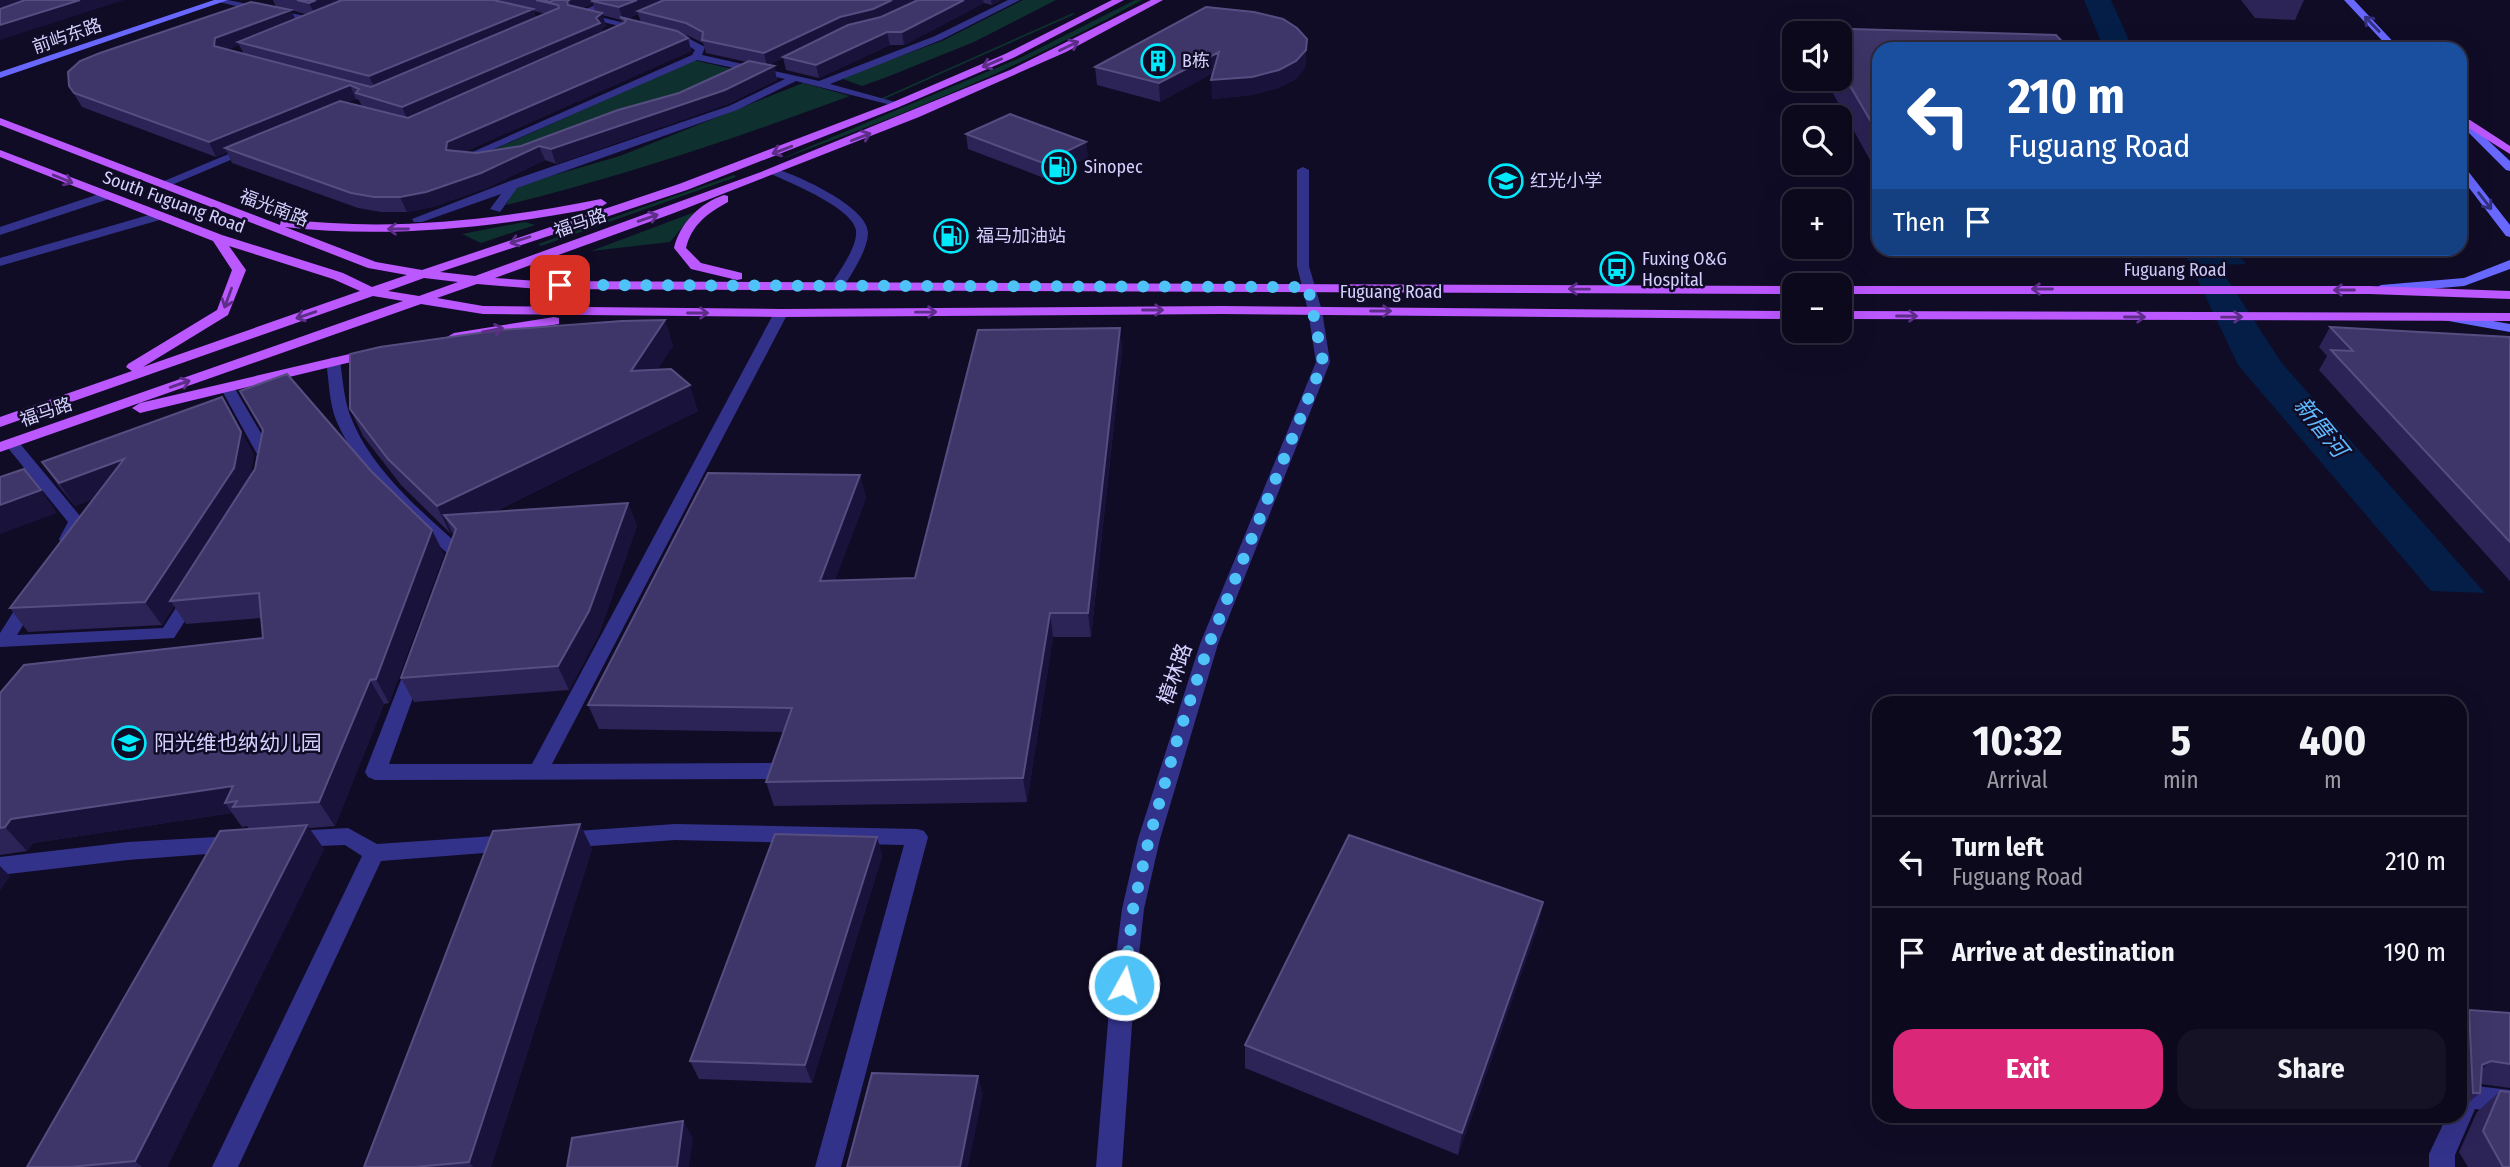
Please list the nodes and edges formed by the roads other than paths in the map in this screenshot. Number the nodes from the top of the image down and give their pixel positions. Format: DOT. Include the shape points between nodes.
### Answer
graph roads {
  1 [pos="193,0"];
  2 [pos="614,0"];
  3 [pos="1015,0"];
  4 [pos="1119,0"];
  5 [pos="1158,0"];
  6 [pos="2348,0"];
  7 [pos="221,1"];
  8 [pos="326,17"];
  9 [pos="635,20"];
  10 [pos="315,22"];
  11 [pos="569,23"];
  12 [pos="623,30"];
  13 [pos="290,31"];
  14 [pos="648,32"];
  15 [pos="660,34"];
  16 [pos="2388,42"];
  17 [pos="696,57"];
  18 [pos="790,61"];
  19 [pos="0,66"];
  20 [pos="751,68"];
  21 [pos="768,72"];
  22 [pos="0,75"];
  23 [pos="794,78"];
  24 [pos="731,79"];
  25 [pos="820,84"];
  26 [pos="895,105"];
  27 [pos="0,121"];
  28 [pos="2467,126"];
  29 [pos="2467,128"];
  30 [pos="262,144"];
  31 [pos="2510,151"];
  32 [pos="0,153"];
  33 [pos="487,164"];
  34 [pos="2510,168"];
  35 [pos="1303,170"];
  36 [pos="773,171"];
  37 [pos="2467,177"];
  38 [pos="163,184"];
  39 [pos="514,184"];
  40 [pos="683,187"];
  41 [pos="106,196"];
  42 [pos="496,209"];
  43 [pos="159,216"];
  44 [pos="250,217"];
  45 [pos="418,219"];
  46 [pos="0,231"];
  47 [pos="2510,233"];
  48 [pos="218,238"];
  49 [pos="0,262"];
  50 [pos="2510,264"];
  51 [pos="419,275"];
  52 [pos="471,280"];
  53 [pos="838,285"];
  54 [pos="1308,287"];
  55 [pos="1782,290"];
  56 [pos="1852,290"];
  57 [pos="2370,290"];
  58 [pos="372,292"];
  59 [pos="2510,295"];
  60 [pos="418,299"];
  61 [pos="1315,311"];
  62 [pos="651,313"];
  63 [pos="781,313"];
  64 [pos="1782,315"];
  65 [pos="1852,316"];
  66 [pos="2445,317"];
  67 [pos="2510,317"];
  68 [pos="2510,328"];
  69 [pos="441,340"];
  70 [pos="381,351"];
  71 [pos="333,361"];
  72 [pos="227,387"];
  73 [pos="76,396"];
  74 [pos="0,422"];
  75 [pos="45,431"];
  76 [pos="6,445"];
  77 [pos="261,479"];
  78 [pos="57,555"];
  79 [pos="447,577"];
  80 [pos="203,579"];
  81 [pos="37,587"];
  82 [pos="421,652"];
  83 [pos="538,771"];
  84 [pos="772,771"];
  85 [pos="374,853"];
  86 [pos="0,866"];
  87 [pos="2467,1099"];
  88 [pos="2510,1102"];
  89 [pos="2457,1123"];
  90 [pos="225,1167"];
  91 [pos="828,1167"];
  92 [pos="1109,1167"];
  93 [pos="2442,1167"];
  1 -- 19 [label="main road, 前屿东路"];
  2 -- 12 [label="street" via="578,15"];
  3 -- 25 [label="street" via="938,38"];
  4 -- 26 [label="main road, 福马路, one-way" via="1009,56"];
  36 -- 5 [label="main road, 福马路, one-way" via="942,105"];
  16 -- 6 [label="main road, one-way"];
  7 -- 10 [label="street"];
  7 -- 22 [label="main road, 前屿东路"];
  8 -- 10 [label="street"];
  9 -- 12 [label="street"];
  10 -- 13 [label="street"];
  11 -- 12 [label="street"];
  12 -- 14 [label="street"];
  15 -- 17 [label="street" via="701,50"];
  17 -- 20 [label="street"];
  17 -- 33 [label="street" via="458,161"];
  18 -- 21 [label="street"];
  20 -- 21 [label="street"];
  20 -- 24 [label="street"];
  21 -- 23 [label="street"];
  23 -- 25 [label="street"];
  23 -- 39 [label="street" via="733,108"];
  25 -- 26 [label="street"];
  26 -- 40 [label="main road, 福马路, one-way"];
  27 -- 38 [label="main road, South Fuguang Road"];
  28 -- 31 [label="main road"];
  29 -- 34 [label="main road"];
  30 -- 38 [label="street"];
  32 -- 41 [label="main road, South Fuguang Road, one-way"];
  35 -- 54 [label="street, 樟林路" via="1303,266"];
  52 -- 36 [label="main road, 福马路, one-way"];
  36 -- 53 [label="street" via="848,210 860,222 862,234"];
  36 -- 53 [label="main road" via="694,218 681,238 683,255 696,266 717,273"];
  37 -- 47 [label="main road, one-way"];
  38 -- 44 [label="main road, 福光南路"];
  39 -- 42 [label="street"];
  39 -- 45 [label="street"];
  40 -- 44 [label="main road, one-way" via="540,216 423,229 322,229"];
  40 -- 51 [label="main road, 福马路, one-way"];
  41 -- 43 [label="main road, South Fuguang Road"];
  41 -- 46 [label="street"];
  43 -- 48 [label="main road, South Fuguang Road"];
  43 -- 49 [label="street"];
  44 -- 51 [label="main road, 福光南路" via="373,265"];
  48 -- 58 [label="main road, South Fuguang Road" via="338,276"];
  48 -- 73 [label="main road, one-way" via="239,270 223,313"];
  50 -- 57 [label="main road" via="2472,280"];
  51 -- 52 [label="main road, 福光南路"];
  51 -- 58 [label="main road, 福马路"];
  52 -- 53 [label="main road, Fuguang Road" via="539,285"];
  52 -- 60 [label="main road, 福马路"];
  53 -- 54 [label="main road, Fuguang Road"];
  55 -- 54 [label="main road, Fuguang Road, one-way"];
  54 -- 61 [label="street, 樟林路"];
  57 -- 56 [label="main road, Fuguang Road, one-way"];
  57 -- 59 [label="main road, Fuguang Road"];
  58 -- 60 [label="main road, Fuguang Road"];
  58 -- 73 [label="main road, 福马路, one-way"];
  60 -- 62 [label="main road, Fuguang Road" via="483,310"];
  75 -- 60 [label="main road, 福马路, one-way"];
  63 -- 61 [label="main road, Fuguang Road, one-way"];
  61 -- 64 [label="main road, Fuguang Road, one-way"];
  61 -- 92 [label="street, 樟林路" via="1323,362 1318,380 1209,644 1149,839 1125,972"];
  62 -- 63 [label="main road, Fuguang Road, one-way"];
  69 -- 62 [label="main road, one-way" via="529,325"];
  63 -- 83 [label="street"];
  65 -- 66 [label="main road, one-way"];
  66 -- 67 [label="main road"];
  66 -- 68 [label="main road"];
  70 -- 71 [label="main road"];
  71 -- 72 [label="main road"];
  71 -- 79 [label="street" via="344,420 368,458 424,524 456,552"];
  72 -- 75 [label="main road"];
  72 -- 77 [label="street" via="265,454"];
  73 -- 74 [label="main road, 福马路"];
  75 -- 76 [label="main road, 福马路"];
  76 -- 78 [label="street" via="78,522"];
  80 -- 81 [label="street" via="168,634 4,642"];
  82 -- 83 [label="street" via="374,772"];
  83 -- 84 [label="street"];
  85 -- 86 [label="street" via="348,836 128,851"];
  85 -- 90 [label="street"];
  85 -- 91 [label="street" via="675,832 917,837"];
  87 -- 88 [label="street"];
  89 -- 93 [label="street" via="2442,1154"];
}
